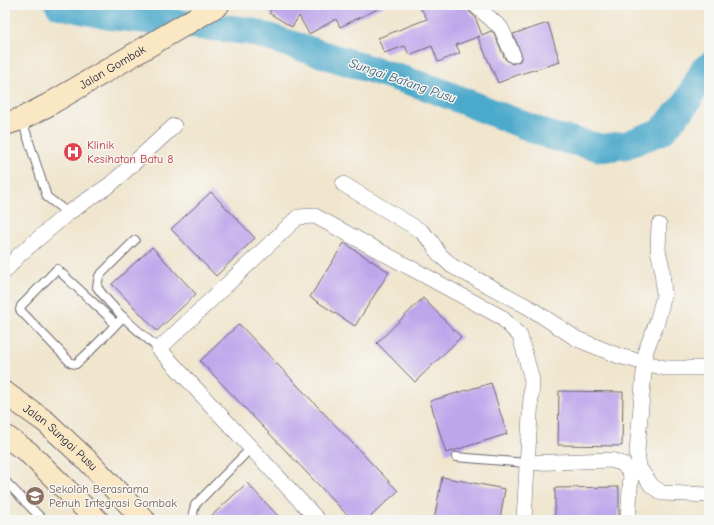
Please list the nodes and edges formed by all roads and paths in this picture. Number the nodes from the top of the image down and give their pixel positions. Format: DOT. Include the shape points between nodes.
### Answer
graph roads {
  1 [pos="475,5"];
  2 [pos="214,7"];
  3 [pos="513,56"];
  4 [pos="13,121"];
  5 [pos="174,126"];
  6 [pos="343,184"];
  7 [pos="68,213"];
  8 [pos="659,225"];
  9 [pos="135,240"];
  10 [pos="5,271"];
  11 [pos="123,316"];
  12 [pos="114,326"];
  13 [pos="159,350"];
  14 [pos="645,362"];
  15 [pos="709,368"];
  16 [pos="5,394"];
  17 [pos="5,436"];
  18 [pos="251,448"];
  19 [pos="456,457"];
  20 [pos="526,463"];
  21 [pos="5,481"];
  22 [pos="709,495"];
  23 [pos="43,520"];
  24 [pos="97,520"];
  25 [pos="144,520"];
  26 [pos="194,520"];
  27 [pos="318,520"];
  28 [pos="524,520"];
  29 [pos="628,520"];
  1 -- 3 [label="street" via="501,28"];
  2 -- 4 [label="main road, Jalan Gombak"];
  4 -- 7 [label="lane" via="47,197"];
  5 -- 7 [label="street" via="111,184"];
  6 -- 14 [label="street" via="421,230 439,254 452,266 530,308 577,339 619,356"];
  7 -- 10 [label="street" via="19,255"];
  8 -- 14 [label="street" via="658,250 664,295 646,350"];
  9 -- 11 [label="lane" via="99,276 97,286"];
  11 -- 12 [label="lane"];
  11 -- 13 [label="lane"];
  12 -- 12 [label="lane" via="111,319 57,269 20,310 71,363 76,364"];
  13 -- 18 [label="street"];
  13 -- 20 [label="street" via="298,217 315,216 501,317 520,336 532,380"];
  14 -- 15 [label="street" via="665,368"];
  14 -- 22 [label="street" via="637,451 639,468 652,486 662,493"];
  16 -- 25 [label="main road, Jalan Sungai Pusu" via="46,422 91,464"];
  17 -- 24 [label="main road" via="28,452"];
  18 -- 26 [label="lane" via="195,505"];
  18 -- 27 [label="street"];
  19 -- 20 [label="lane"];
  20 -- 28 [label="street"];
  20 -- 29 [label="street" via="611,460 623,464 631,474"];
  21 -- 23 [label="lane"];
}
